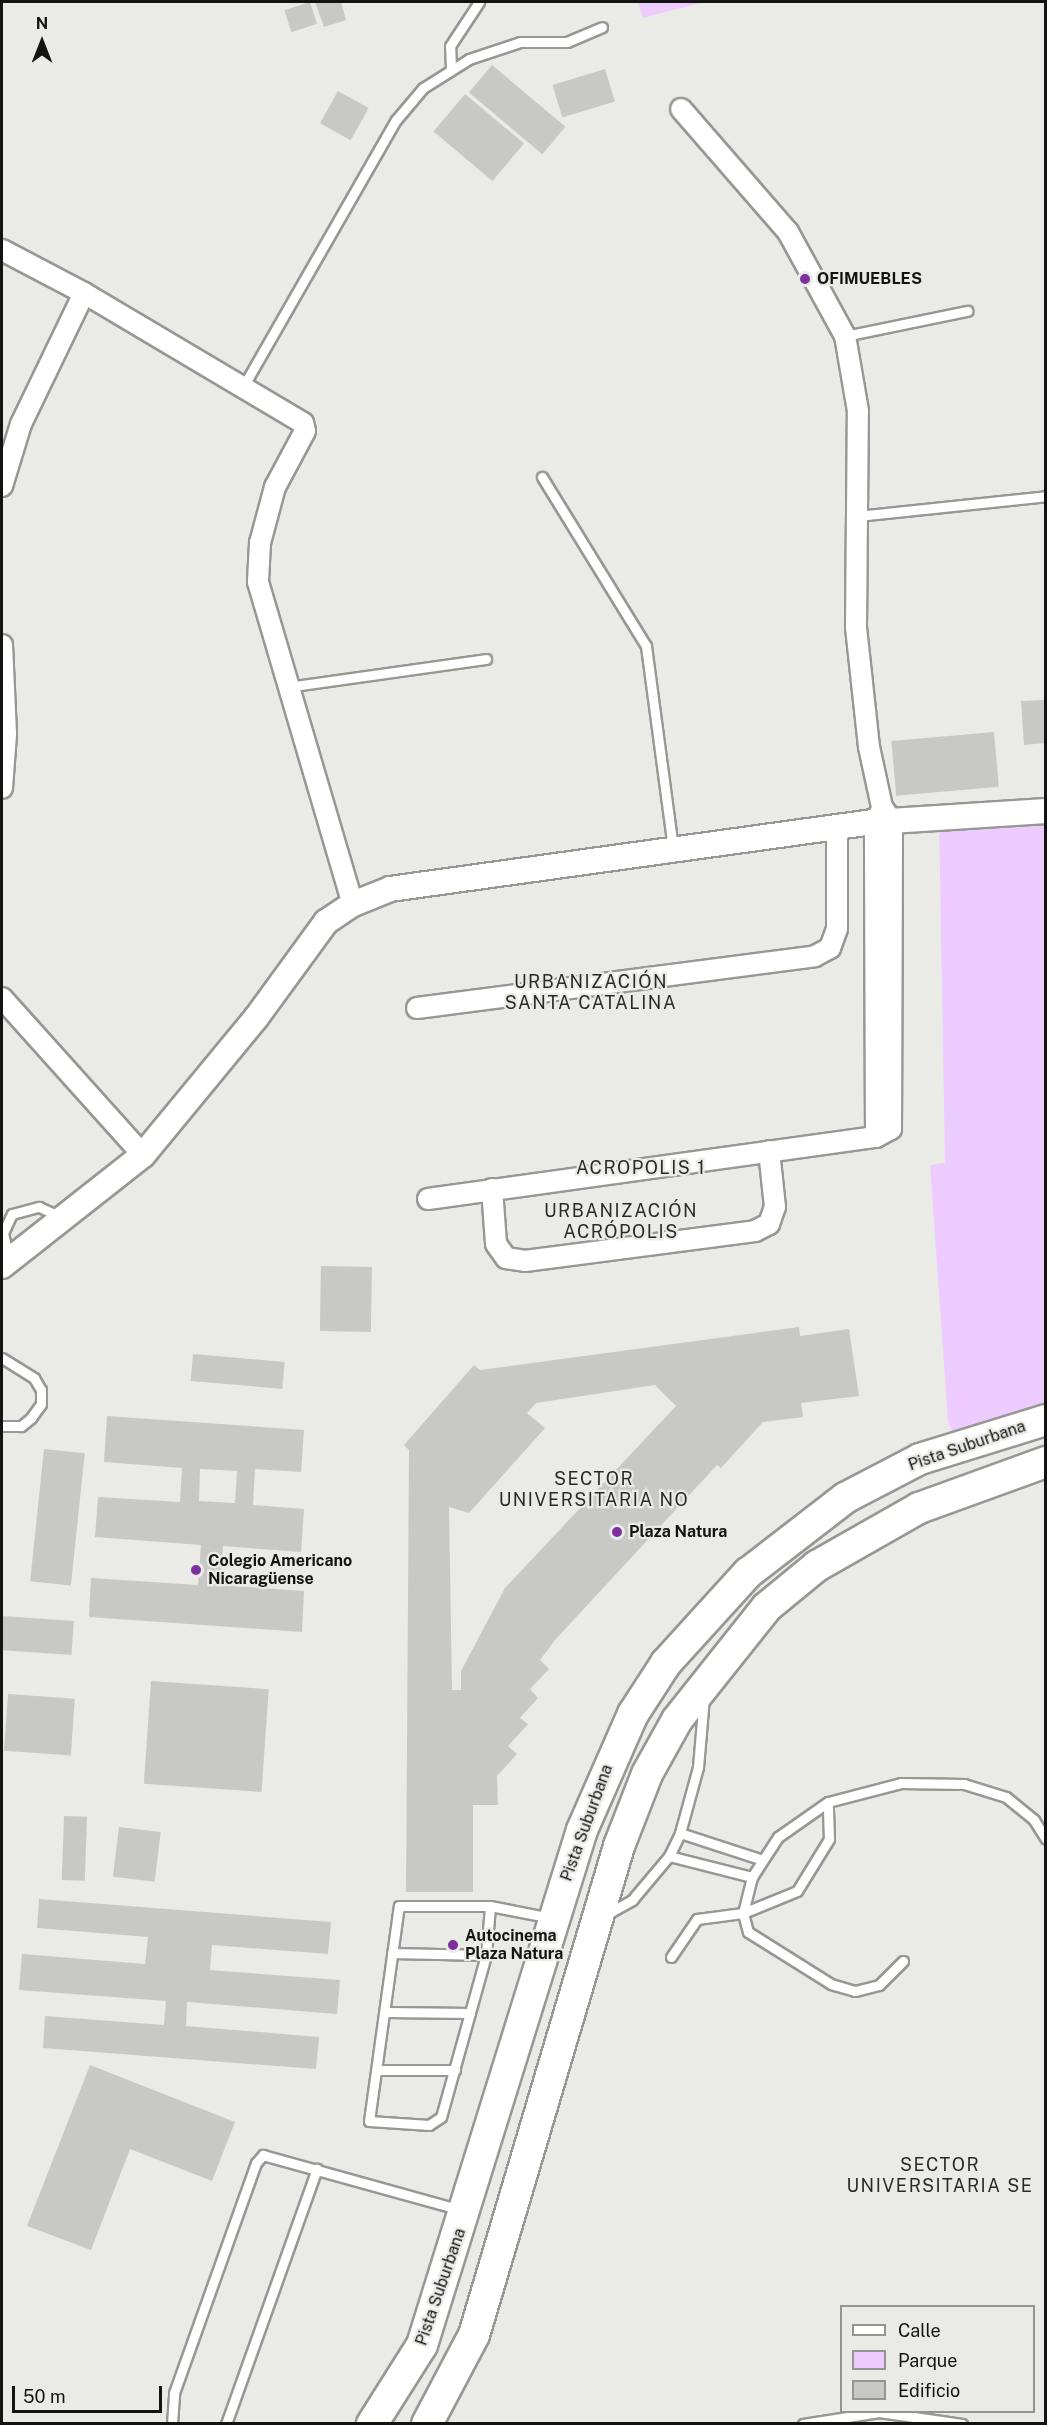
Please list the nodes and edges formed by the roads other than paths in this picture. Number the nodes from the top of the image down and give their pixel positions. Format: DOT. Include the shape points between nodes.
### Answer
graph roads {
  1 [pos="479,2"];
  2 [pos="602,27"];
  3 [pos="452,70"];
  4 [pos="681,109"];
  5 [pos="2,250"];
  6 [pos="84,292"];
  7 [pos="967,311"];
  8 [pos="845,336"];
  9 [pos="244,386"];
  10 [pos="542,477"];
  11 [pos="2,486"];
  12 [pos="1046,496"];
  13 [pos="857,516"];
  14 [pos="2,645"];
  15 [pos="486,659"];
  16 [pos="287,687"];
  17 [pos="2,788"];
  18 [pos="1046,811"];
  19 [pos="883,817"];
  20 [pos="837,827"];
  21 [pos="673,850"];
  22 [pos="353,904"];
  23 [pos="2,998"];
  24 [pos="417,1008"];
  25 [pos="769,1151"];
  26 [pos="143,1155"];
  27 [pos="492,1189"];
  28 [pos="428,1199"];
  29 [pos="63,1218"];
  30 [pos="6,1263"];
  31 [pos="2,1358"];
  32 [pos="1046,1419"];
  33 [pos="2,1426"];
  34 [pos="1046,1462"];
  35 [pos="702,1685"];
  36 [pos="828,1802"];
  37 [pos="680,1833"];
  38 [pos="1046,1839"];
  39 [pos="669,1856"];
  40 [pos="760,1859"];
  41 [pos="752,1877"];
  42 [pos="490,1906"];
  43 [pos="743,1913"];
  44 [pos="554,1919"];
  45 [pos="597,1920"];
  46 [pos="392,1953"];
  47 [pos="486,1955"];
  48 [pos="671,1957"];
  49 [pos="903,1960"];
  50 [pos="387,2012"];
  51 [pos="470,2013"];
  52 [pos="378,2070"];
  53 [pos="455,2070"];
  54 [pos="317,2169"];
  55 [pos="475,2181"];
  56 [pos="466,2212"];
  57 [pos="873,2413"];
  58 [pos="885,2413"];
  59 [pos="930,2421"];
  60 [pos="808,2423"];
  61 [pos="172,2424"];
  62 [pos="226,2424"];
  63 [pos="372,2424"];
  64 [pos="395,2424"];
  65 [pos="427,2424"];
  66 [pos="962,2424"];
  1 -- 3 [label="lane" via="450,45"];
  2 -- 3 [label="lane" via="567,42 520,42"];
  3 -- 9 [label="lane" via="423,88 396,120"];
  4 -- 8 [label="street" via="788,232"];
  5 -- 6 [label="street"];
  6 -- 9 [label="street"];
  6 -- 11 [label="street" via="21,424"];
  7 -- 8 [label="lane"];
  8 -- 13 [label="street" via="858,411"];
  9 -- 16 [label="street" via="296,416 305,431 275,487 260,543 258,582"];
  10 -- 21 [label="lane" via="646,646"];
  12 -- 13 [label="lane"];
  13 -- 19 [label="street" via="856,627"];
  14 -- 17 [label="street" via="6,734"];
  15 -- 16 [label="lane"];
  16 -- 22 [label="street"];
  18 -- 19 [label="street"];
  19 -- 20 [label="street"];
  19 -- 25 [label="street" via="876,1137"];
  20 -- 21 [label="street"];
  20 -- 24 [label="street" via="837,929 830,948 815,956"];
  21 -- 22 [label="street" via="390,889"];
  22 -- 26 [label="street" via="326,922 256,1018"];
  23 -- 26 [label="street"];
  25 -- 27 [label="street"];
  25 -- 27 [label="street" via="775,1207 769,1224 755,1232 525,1261 506,1258 496,1244"];
  26 -- 29 [label="street"];
  27 -- 28 [label="street"];
  29 -- 30 [label="street"];
  29 -- 30 [label="lane" via="39,1207 12,1214 3,1233"];
  31 -- 33 [label="lane" via="34,1378 41,1390 41,1404 31,1418 21,1426"];
  32 -- 44 [label="main road, Pista Suburbana" via="920,1459 844,1498 796,1531 711,1608 666,1663 606,1766"];
  34 -- 35 [label="main road" via="919,1508 817,1566 767,1607"];
  35 -- 37 [label="lane" via="705,1708 698,1767"];
  35 -- 45 [label="main road" via="647,1774"];
  36 -- 38 [label="lane" via="901,1783 964,1784 1006,1797 1034,1820"];
  36 -- 40 [label="lane" via="778,1837"];
  36 -- 43 [label="lane" via="829,1839 821,1860 797,1891"];
  37 -- 39 [label="lane"];
  37 -- 40 [label="lane"];
  39 -- 41 [label="lane"];
  39 -- 45 [label="lane" via="632,1900"];
  40 -- 41 [label="lane"];
  41 -- 43 [label="lane"];
  42 -- 44 [label="lane"];
  42 -- 46 [label="lane" via="399,1906"];
  42 -- 47 [label="lane"];
  43 -- 48 [label="lane" via="697,1919"];
  43 -- 49 [label="lane" via="748,1932 762,1944 831,1984 855,1991 879,1985"];
  44 -- 55 [label="main road, Pista Suburbana"];
  45 -- 65 [label="main road" via="474,2335"];
  46 -- 47 [label="lane"];
  46 -- 50 [label="lane"];
  47 -- 51 [label="lane"];
  50 -- 51 [label="lane"];
  50 -- 52 [label="lane"];
  51 -- 53 [label="lane"];
  52 -- 53 [label="lane"];
  52 -- 53 [label="lane" via="369,2121 429,2125 441,2117"];
  54 -- 56 [label="lane"];
  54 -- 61 [label="lane" via="276,2156 263,2155 256,2163 174,2393"];
  54 -- 62 [label="lane"];
  55 -- 56 [label="main road, Pista Suburbana"];
  55 -- 64 [label="main road" via="465,2246 438,2331"];
  56 -- 63 [label="main road, Pista Suburbana" via="422,2345"];
  57 -- 60 [label="lane"];
  58 -- 59 [label="lane"];
  59 -- 66 [label="lane"];
}
